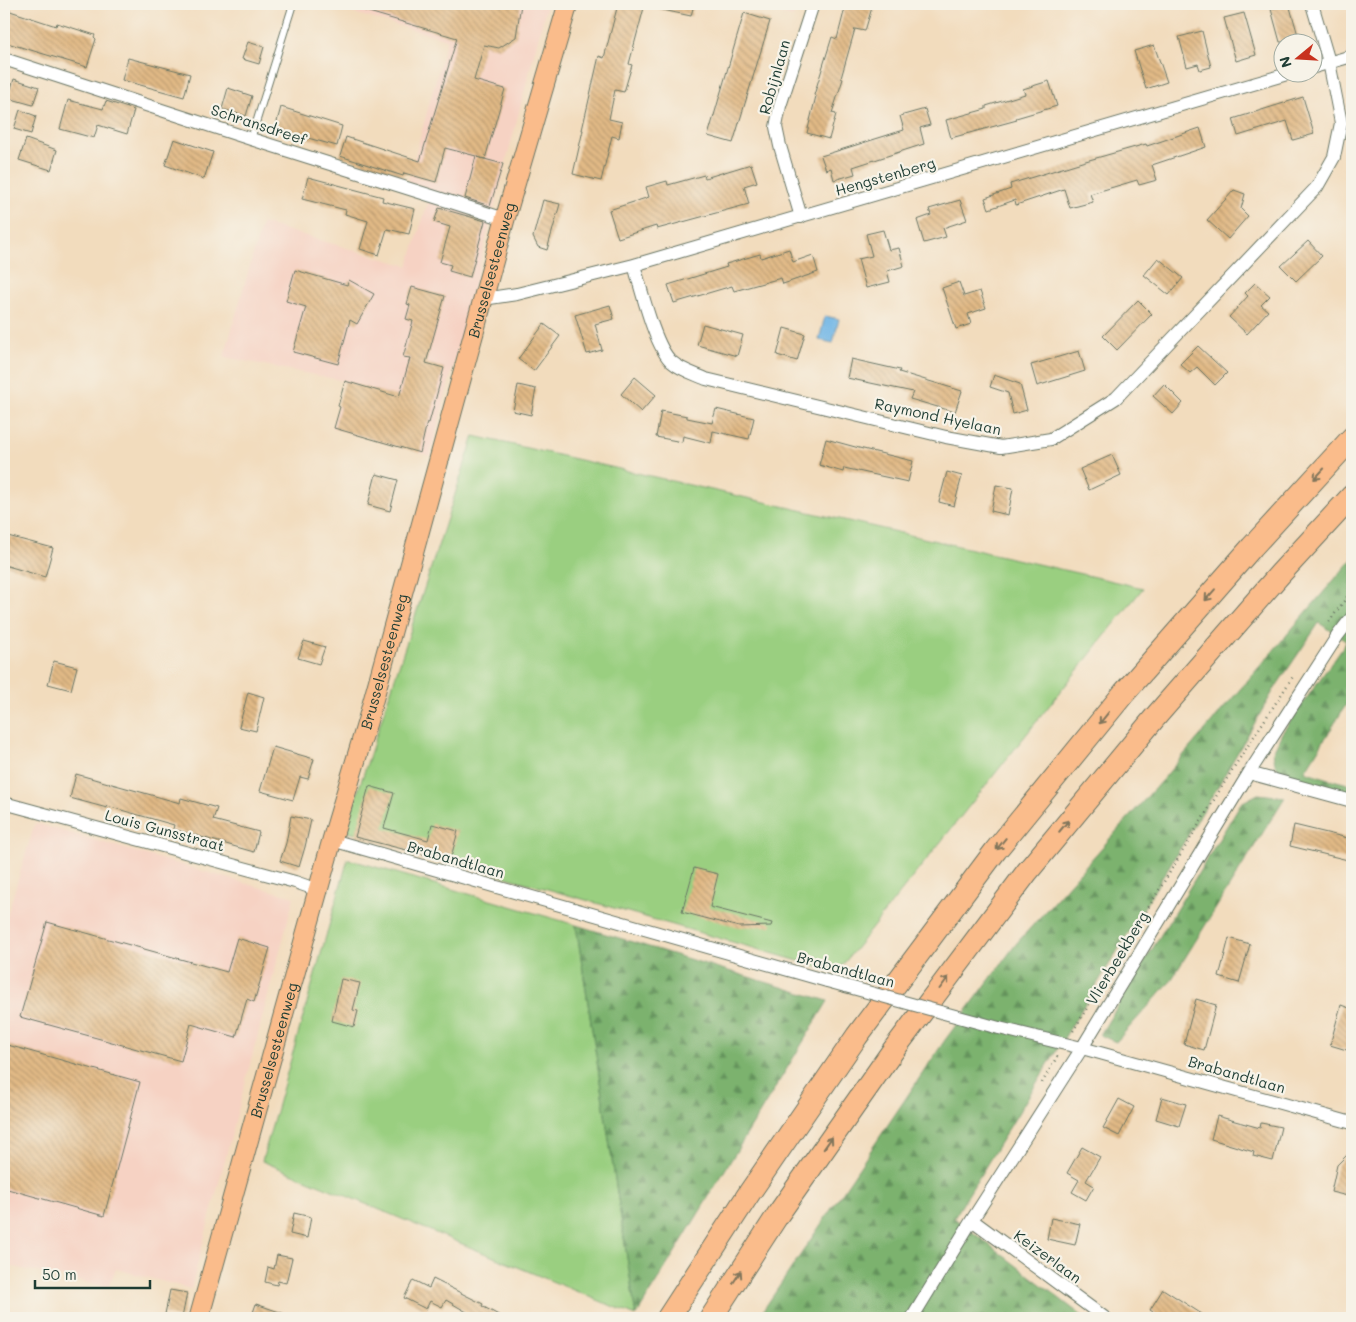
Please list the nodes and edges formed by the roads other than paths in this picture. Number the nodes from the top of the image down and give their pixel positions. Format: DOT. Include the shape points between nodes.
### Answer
graph roads {
  1 [pos="293,4"];
  2 [pos="568,4"];
  3 [pos="813,4"];
  4 [pos="1312,4"];
  5 [pos="1352,56"];
  6 [pos="4,59"];
  7 [pos="1329,62"];
  8 [pos="1324,64"];
  9 [pos="1274,78"];
  10 [pos="251,139"];
  11 [pos="801,217"];
  12 [pos="505,219"];
  13 [pos="634,265"];
  14 [pos="483,299"];
  15 [pos="1352,438"];
  16 [pos="1352,496"];
  17 [pos="1352,617"];
  18 [pos="1249,773"];
  19 [pos="1352,801"];
  20 [pos="4,803"];
  21 [pos="332,840"];
  22 [pos="318,890"];
  23 [pos="1082,1048"];
  24 [pos="1352,1123"];
  25 [pos="972,1220"];
  26 [pos="199,1318"];
  27 [pos="668,1318"];
  28 [pos="711,1318"];
  29 [pos="912,1318"];
  30 [pos="1105,1318"];
  1 -- 10 [label="lane"];
  2 -- 12 [label="main road, Brusselsesteenweg"];
  3 -- 11 [label="street, Robijnlaan" via="776,127"];
  4 -- 7 [label="street, Raymond Hyelaan"];
  5 -- 7 [label="street"];
  6 -- 10 [label="street, Schransdreef"];
  7 -- 8 [label="street"];
  7 -- 13 [label="street, Raymond Hyelaan" via="1341,123 1334,156 1317,186 1116,398 1051,439 1001,446 946,437 706,379 672,362 663,352"];
  9 -- 11 [label="street, Hengstenberg"];
  10 -- 12 [label="street, Schransdreef"];
  11 -- 13 [label="street, Hengstenberg"];
  12 -- 14 [label="main road, Brusselsesteenweg"];
  13 -- 14 [label="street, Hengstenberg" via="517,294"];
  14 -- 21 [label="main road, Brusselsesteenweg"];
  15 -- 27 [label="highway, one-way" via="1124,693 996,850 857,1036"];
  28 -- 16 [label="highway, one-way" via="779,1213 886,1060 1027,872 1157,715"];
  17 -- 18 [label="street, Vlierbeekberg"];
  18 -- 19 [label="street"];
  18 -- 23 [label="street, Vlierbeekberg"];
  20 -- 22 [label="street, Louis Gunsstraat"];
  21 -- 22 [label="main road, Brusselsesteenweg"];
  21 -- 23 [label="street, Brabandtlaan, bridge" via="827,981"];
  22 -- 26 [label="main road, Brusselsesteenweg"];
  23 -- 24 [label="street, Brabandtlaan"];
  23 -- 25 [label="street, Vlierbeekberg"];
  25 -- 29 [label="street, Vlierbeekberg"];
  25 -- 30 [label="street, Keizerlaan"];
}
